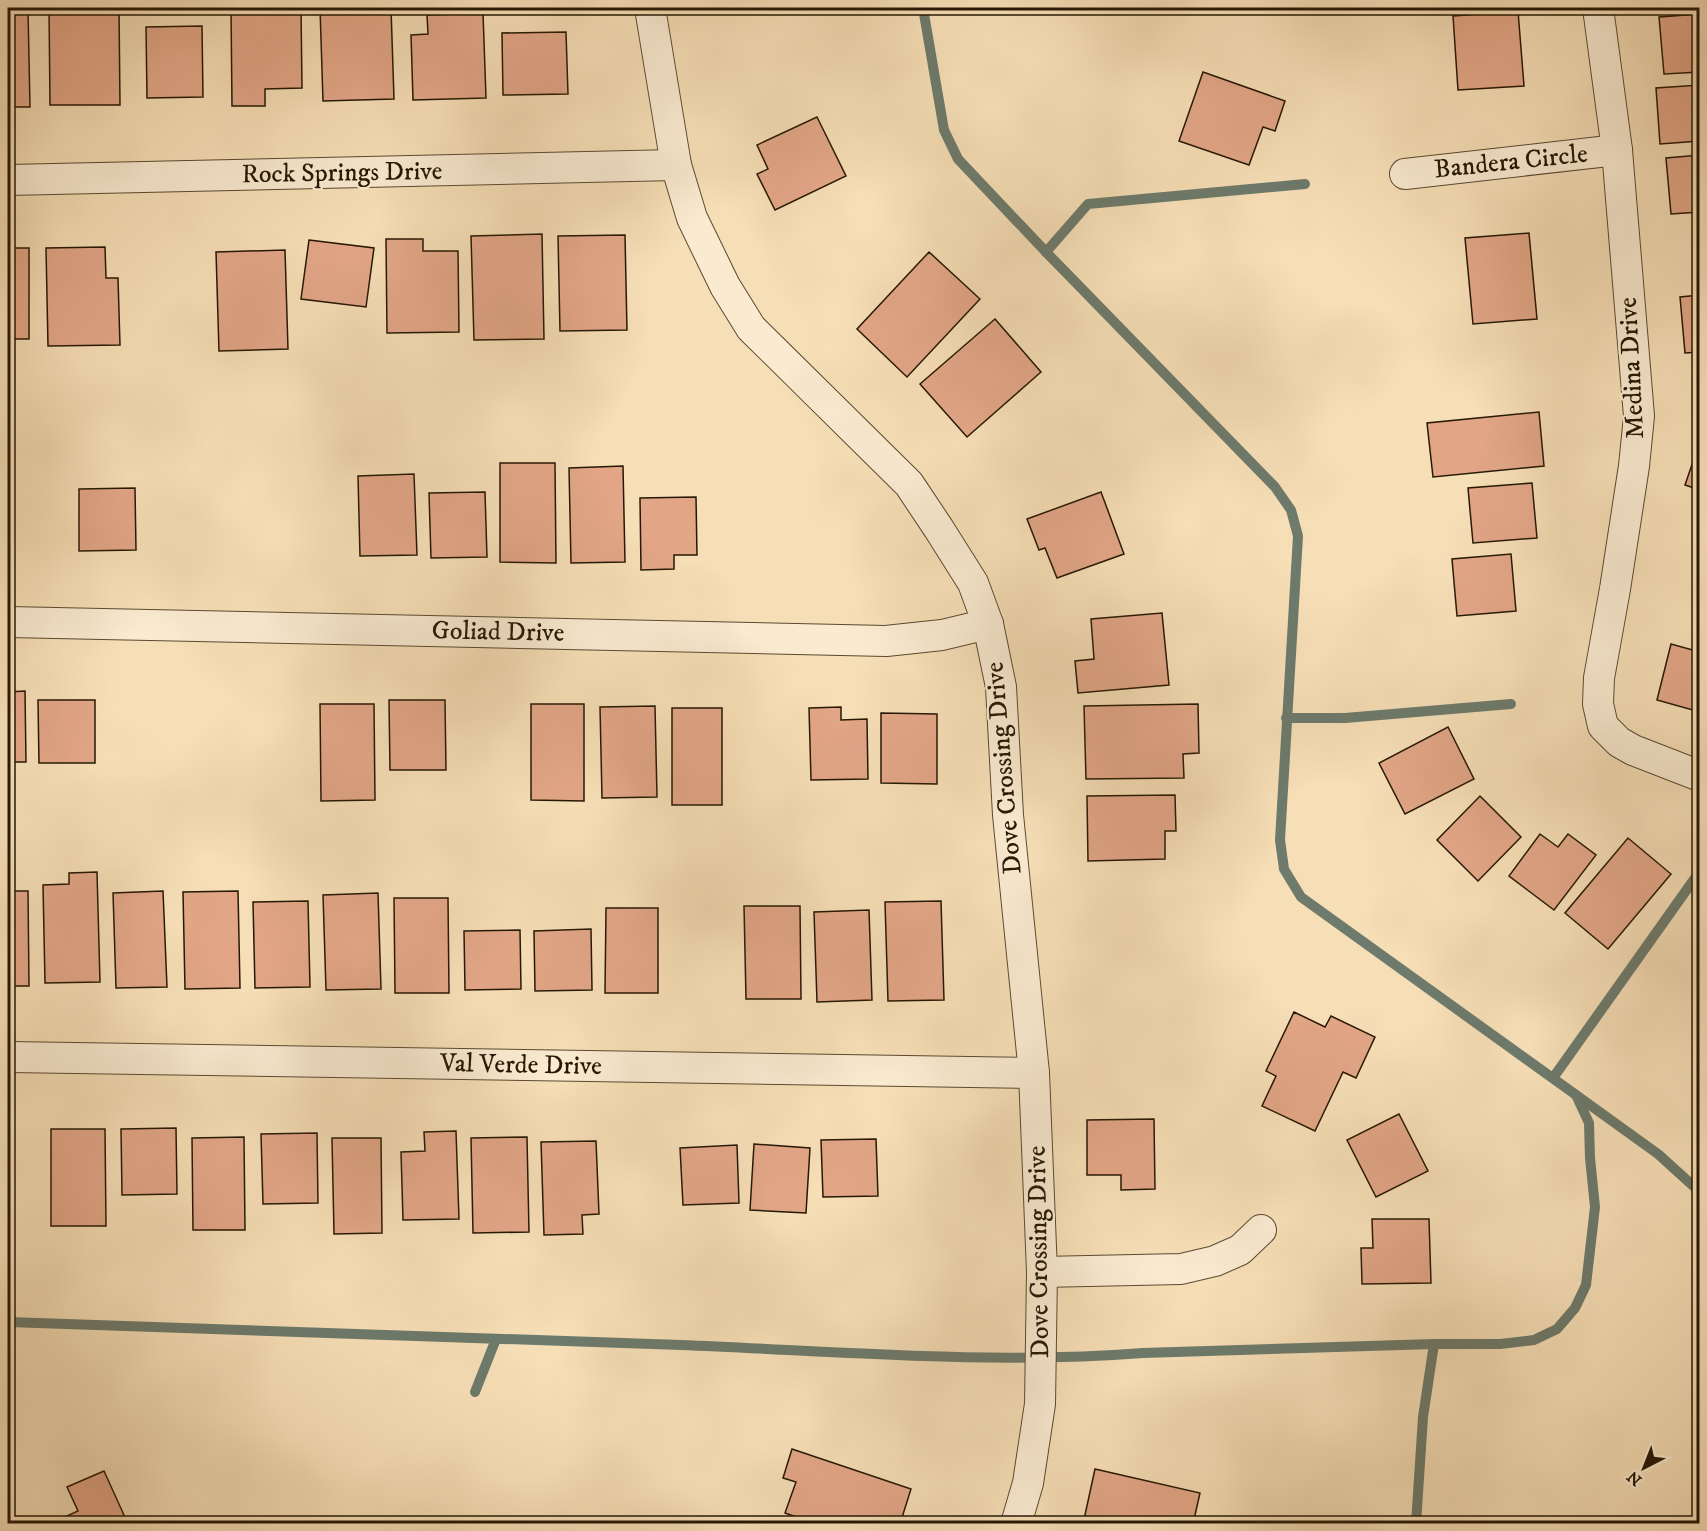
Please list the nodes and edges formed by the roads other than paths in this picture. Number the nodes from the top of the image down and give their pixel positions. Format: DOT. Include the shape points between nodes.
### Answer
graph roads {
  1 [pos="650,8"];
  2 [pos="1598,8"];
  3 [pos="1617,150"];
  4 [pos="676,165"];
  5 [pos="1405,174"];
  6 [pos="8,180"];
  7 [pos="8,622"];
  8 [pos="988,624"];
  9 [pos="1700,776"];
  10 [pos="8,1057"];
  11 [pos="1034,1072"];
  12 [pos="1261,1230"];
  13 [pos="1042,1272"];
  14 [pos="1016,1524"];
  1 -- 4 [label="street, Dove Crossing Drive"];
  2 -- 3 [label="street, Medina Drive"];
  3 -- 5 [label="street, Bandera Circle"];
  3 -- 9 [label="street, Medina Drive" via="1639,416 1598,704 1603,726 1619,742"];
  4 -- 6 [label="street, Rock Springs Drive"];
  4 -- 8 [label="street, Dove Crossing Drive" via="692,218 724,286 751,328 909,484 973,583"];
  7 -- 8 [label="street, Goliad Drive" via="886,641 942,635"];
  8 -- 11 [label="street, Dove Crossing Drive" via="1001,687 1008,814"];
  10 -- 11 [label="street, Val Verde Drive"];
  11 -- 13 [label="street, Dove Crossing Drive"];
  12 -- 13 [label="street" via="1240,1250 1181,1269"];
  13 -- 14 [label="street, Dove Crossing Drive" via="1040,1404 1028,1483"];
}
